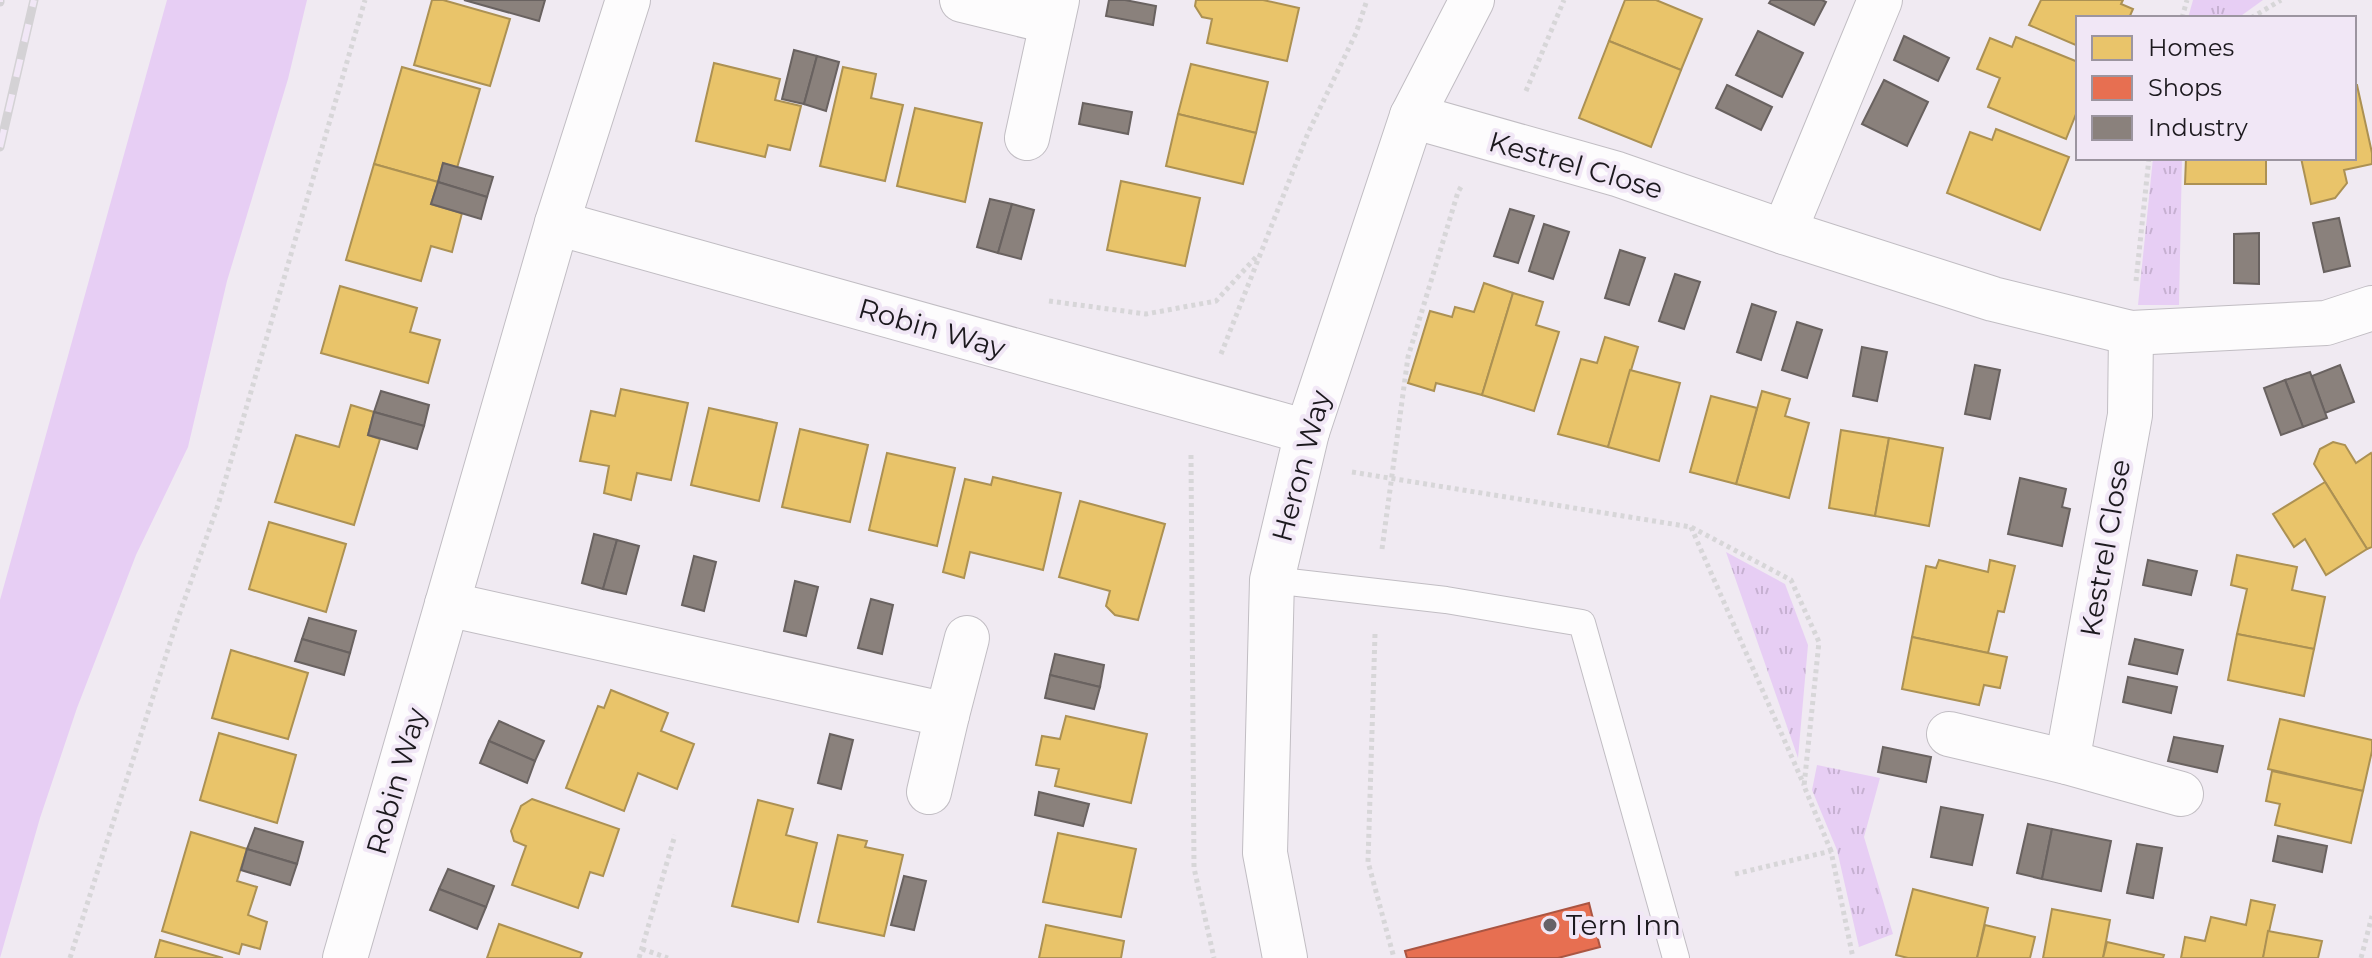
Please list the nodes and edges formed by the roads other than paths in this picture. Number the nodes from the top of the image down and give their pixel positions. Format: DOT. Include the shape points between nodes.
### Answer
graph roads {
  1 [pos="628,0"];
  2 [pos="962,0"];
  3 [pos="1472,0"];
  4 [pos="1880,0"];
  5 [pos="1055,11"];
  6 [pos="1412,116"];
  7 [pos="1027,138"];
  8 [pos="557,223"];
  9 [pos="1784,232"];
  10 [pos="2372,308"];
  11 [pos="2131,333"];
  12 [pos="1303,448"];
  13 [pos="1272,580"];
  14 [pos="447,604"];
  15 [pos="967,638"];
  16 [pos="947,715"];
  17 [pos="1949,734"];
  18 [pos="2067,762"];
  19 [pos="929,792"];
  20 [pos="2181,794"];
  21 [pos="345,958"];
  22 [pos="1285,958"];
  23 [pos="1676,958"];
  1 -- 8 [label="street, Robin Way"];
  2 -- 5 [label="street"];
  3 -- 6 [label="street, Heron Way"];
  4 -- 9 [label="street"];
  5 -- 7 [label="street"];
  6 -- 9 [label="street, Kestrel Close" via="1617,174"];
  6 -- 12 [label="street, Heron Way"];
  8 -- 12 [label="street, Robin Way" via="1201,403"];
  8 -- 14 [label="street, Robin Way"];
  9 -- 11 [label="street, Kestrel Close" via="1993,299"];
  10 -- 11 [label="street, Kestrel Close" via="2326,323"];
  11 -- 18 [label="street, Kestrel Close" via="2130,415"];
  12 -- 13 [label="street, Heron Way"];
  13 -- 22 [label="street, Heron Way" via="1265,853"];
  13 -- 23 [label="lane" via="1446,600 1582,623"];
  14 -- 16 [label="street"];
  14 -- 21 [label="street, Robin Way"];
  15 -- 16 [label="street"];
  16 -- 19 [label="street"];
  17 -- 18 [label="street"];
  18 -- 20 [label="street"];
}
